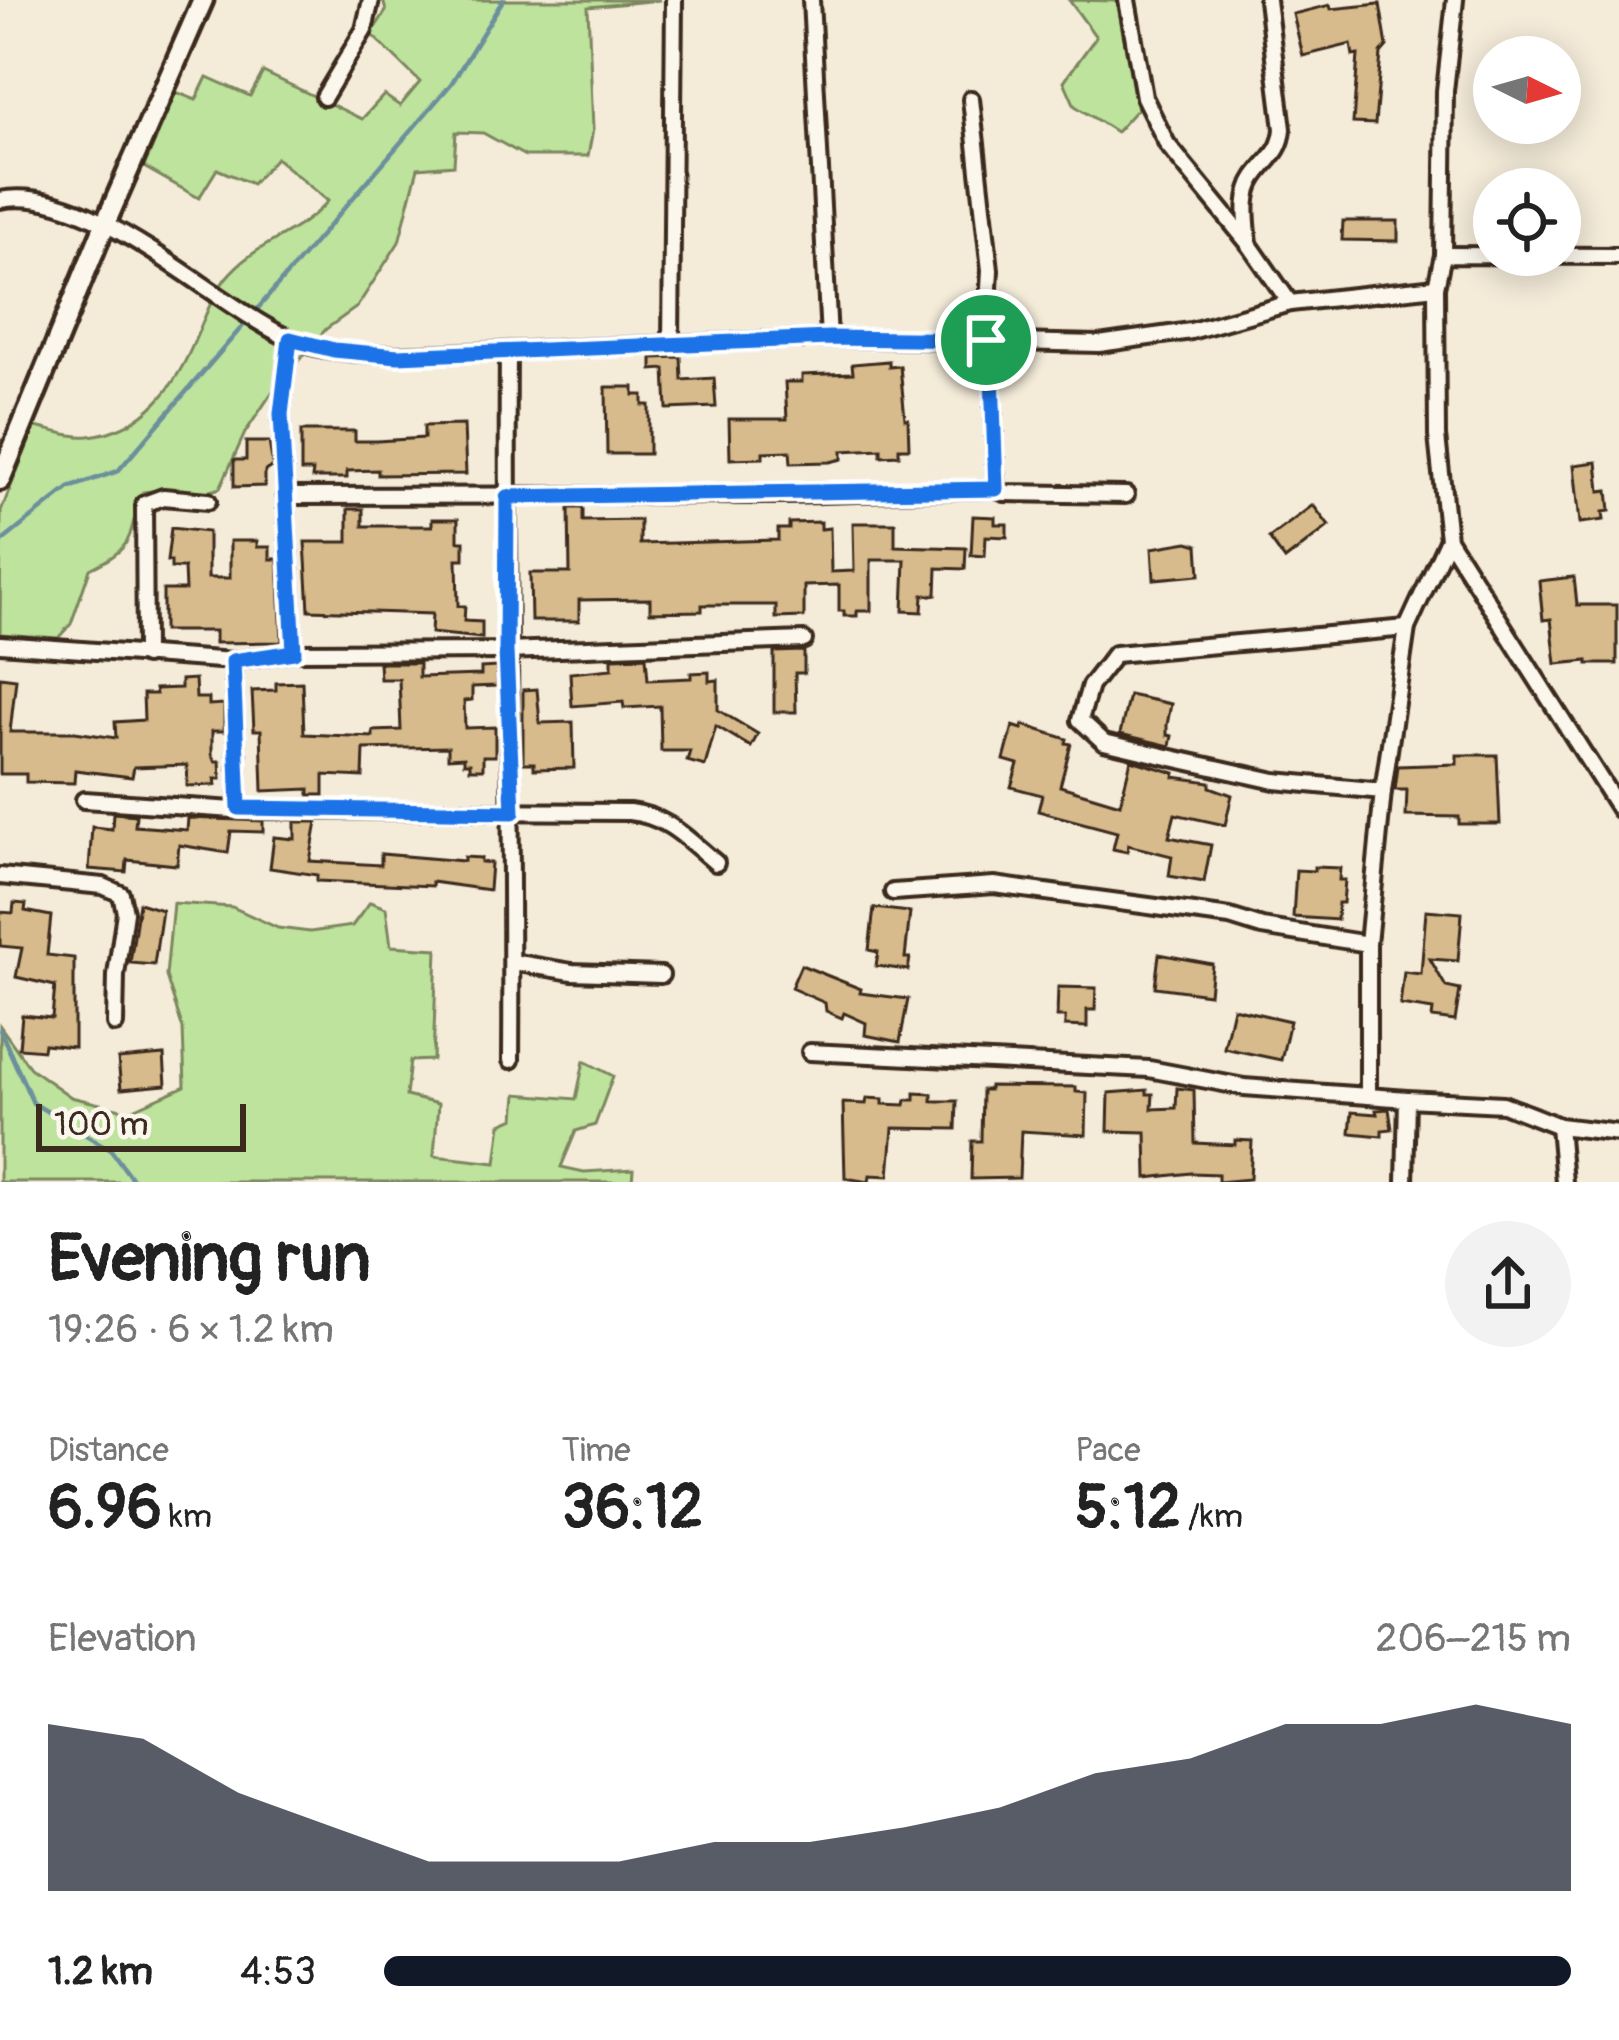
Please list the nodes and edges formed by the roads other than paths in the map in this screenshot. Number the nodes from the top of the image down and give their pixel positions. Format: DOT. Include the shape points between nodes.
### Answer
graph roads {
  1 [pos="203,0"];
  2 [pos="371,0"];
  3 [pos="674,0"];
  4 [pos="811,0"];
  5 [pos="1127,0"];
  6 [pos="1268,0"];
  7 [pos="1455,0"];
  8 [pos="324,97"];
  9 [pos="971,99"];
  10 [pos="0,200"];
  11 [pos="105,224"];
  12 [pos="1249,244"];
  13 [pos="1443,255"];
  14 [pos="1619,256"];
  15 [pos="1436,287"];
  16 [pos="1290,303"];
  17 [pos="829,338"];
  18 [pos="290,339"];
  19 [pos="986,340"];
  20 [pos="671,345"];
  21 [pos="508,352"];
  22 [pos="0,480"];
  23 [pos="996,489"];
  24 [pos="1126,495"];
  25 [pos="285,496"];
  26 [pos="507,497"];
  27 [pos="208,501"];
  28 [pos="1448,539"];
  29 [pos="1407,628"];
  30 [pos="805,640"];
  31 [pos="0,644"];
  32 [pos="506,651"];
  33 [pos="294,652"];
  34 [pos="145,656"];
  35 [pos="233,661"];
  36 [pos="1383,790"];
  37 [pos="84,800"];
  38 [pos="239,808"];
  39 [pos="1619,809"];
  40 [pos="513,812"];
  41 [pos="716,863"];
  42 [pos="0,876"];
  43 [pos="893,892"];
  44 [pos="1369,944"];
  45 [pos="512,962"];
  46 [pos="661,974"];
  47 [pos="115,1024"];
  48 [pos="810,1052"];
  49 [pos="511,1060"];
  50 [pos="1368,1096"];
  51 [pos="1407,1099"];
  52 [pos="1559,1126"];
  53 [pos="1619,1133"];
  54 [pos="1405,1182"];
  55 [pos="1564,1182"];
  1 -- 11 [label="street"];
  2 -- 8 [label="street" via="364,30"];
  3 -- 20 [label="street"];
  4 -- 17 [label="street"];
  5 -- 12 [label="street" via="1144,97 1167,144"];
  6 -- 12 [label="street" via="1282,146 1247,194"];
  7 -- 13 [label="street"];
  9 -- 19 [label="street" via="990,270"];
  10 -- 11 [label="street" via="31,196"];
  11 -- 18 [label="street"];
  11 -- 22 [label="street"];
  12 -- 16 [label="street"];
  13 -- 14 [label="street"];
  13 -- 15 [label="street"];
  15 -- 16 [label="street"];
  15 -- 28 [label="street" via="1437,436"];
  16 -- 19 [label="street" via="1191,331 1099,344"];
  17 -- 19 [label="street"];
  17 -- 20 [label="street"];
  18 -- 21 [label="street" via="398,356"];
  18 -- 25 [label="street" via="281,414"];
  19 -- 23 [label="street"];
  20 -- 21 [label="street"];
  21 -- 26 [label="street"];
  23 -- 24 [label="street"];
  23 -- 26 [label="street"];
  25 -- 26 [label="street"];
  25 -- 33 [label="street"];
  26 -- 32 [label="street"];
  27 -- 34 [label="street" via="163,497 144,504"];
  28 -- 29 [label="street"];
  28 -- 39 [label="street"];
  29 -- 36 [label="street"];
  29 -- 36 [label="street" via="1114,654 1090,686 1080,720 1104,742 1172,758 1275,781"];
  30 -- 32 [label="street"];
  31 -- 34 [label="street"];
  32 -- 33 [label="street"];
  32 -- 40 [label="street"];
  33 -- 35 [label="street"];
  34 -- 35 [label="street"];
  35 -- 38 [label="street"];
  36 -- 44 [label="street"];
  37 -- 38 [label="street"];
  38 -- 40 [label="street"];
  40 -- 41 [label="street" via="651,814"];
  40 -- 45 [label="street"];
  42 -- 47 [label="street" via="121,894"];
  43 -- 44 [label="street" via="994,885"];
  44 -- 50 [label="street"];
  45 -- 46 [label="street"];
  45 -- 49 [label="street"];
  48 -- 50 [label="street" via="1149,1069 1244,1087"];
  50 -- 51 [label="street"];
  51 -- 52 [label="street" via="1503,1104"];
  51 -- 54 [label="street"];
  52 -- 53 [label="street"];
  52 -- 55 [label="street"];
}
